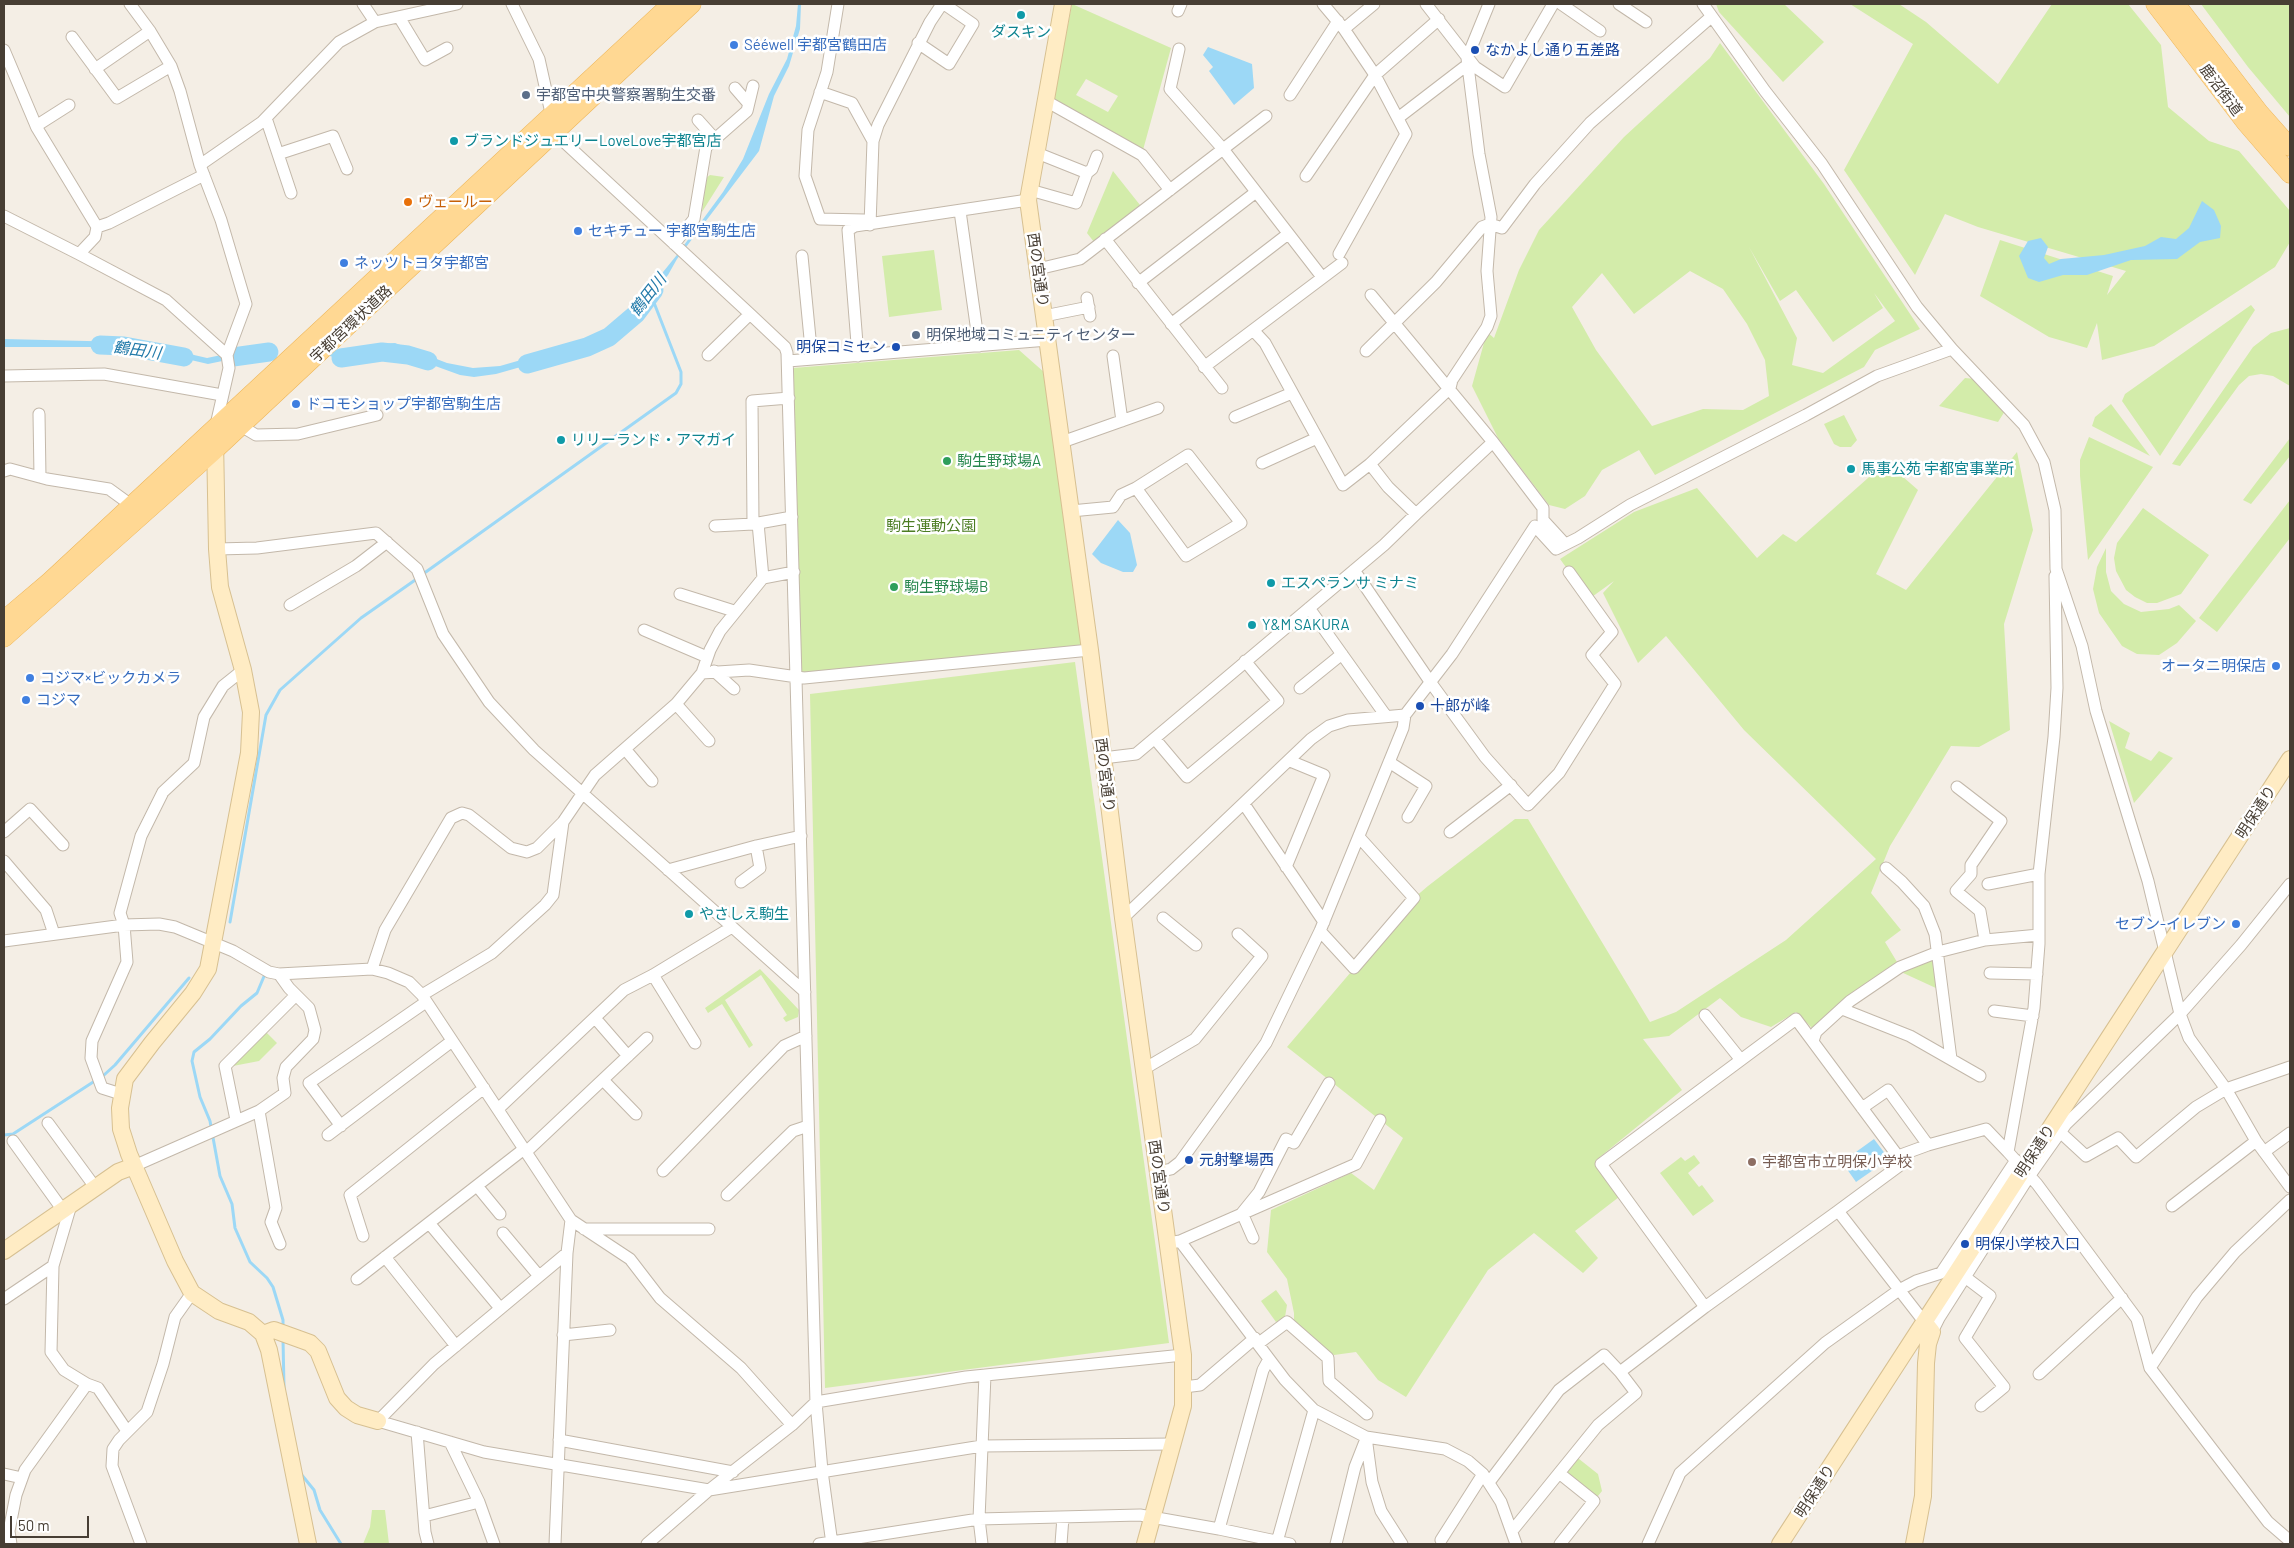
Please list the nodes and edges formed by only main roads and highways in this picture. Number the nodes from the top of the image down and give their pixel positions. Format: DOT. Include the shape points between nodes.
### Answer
graph roads {
  1 [pos="671,4"];
  2 [pos="692,4"];
  3 [pos="2155,4"];
  4 [pos="2176,4"];
  5 [pos="554,121"];
  6 [pos="2290,147"];
  7 [pos="2290,174"];
  8 [pos="4,620"];
  9 [pos="4,638"];
  1 -- 5 [label="main road, 宇都宮環状道路"];
  2 -- 5 [label="main road, 宇都宮環状道路"];
  3 -- 7 [label="main road, 鹿沼街道" via="2245,122"];
  4 -- 6 [label="main road, 鹿沼街道"];
  5 -- 8 [label="main road, 宇都宮環状道路"];
  5 -- 9 [label="main road, 宇都宮環状道路" via="241,426"];
}
